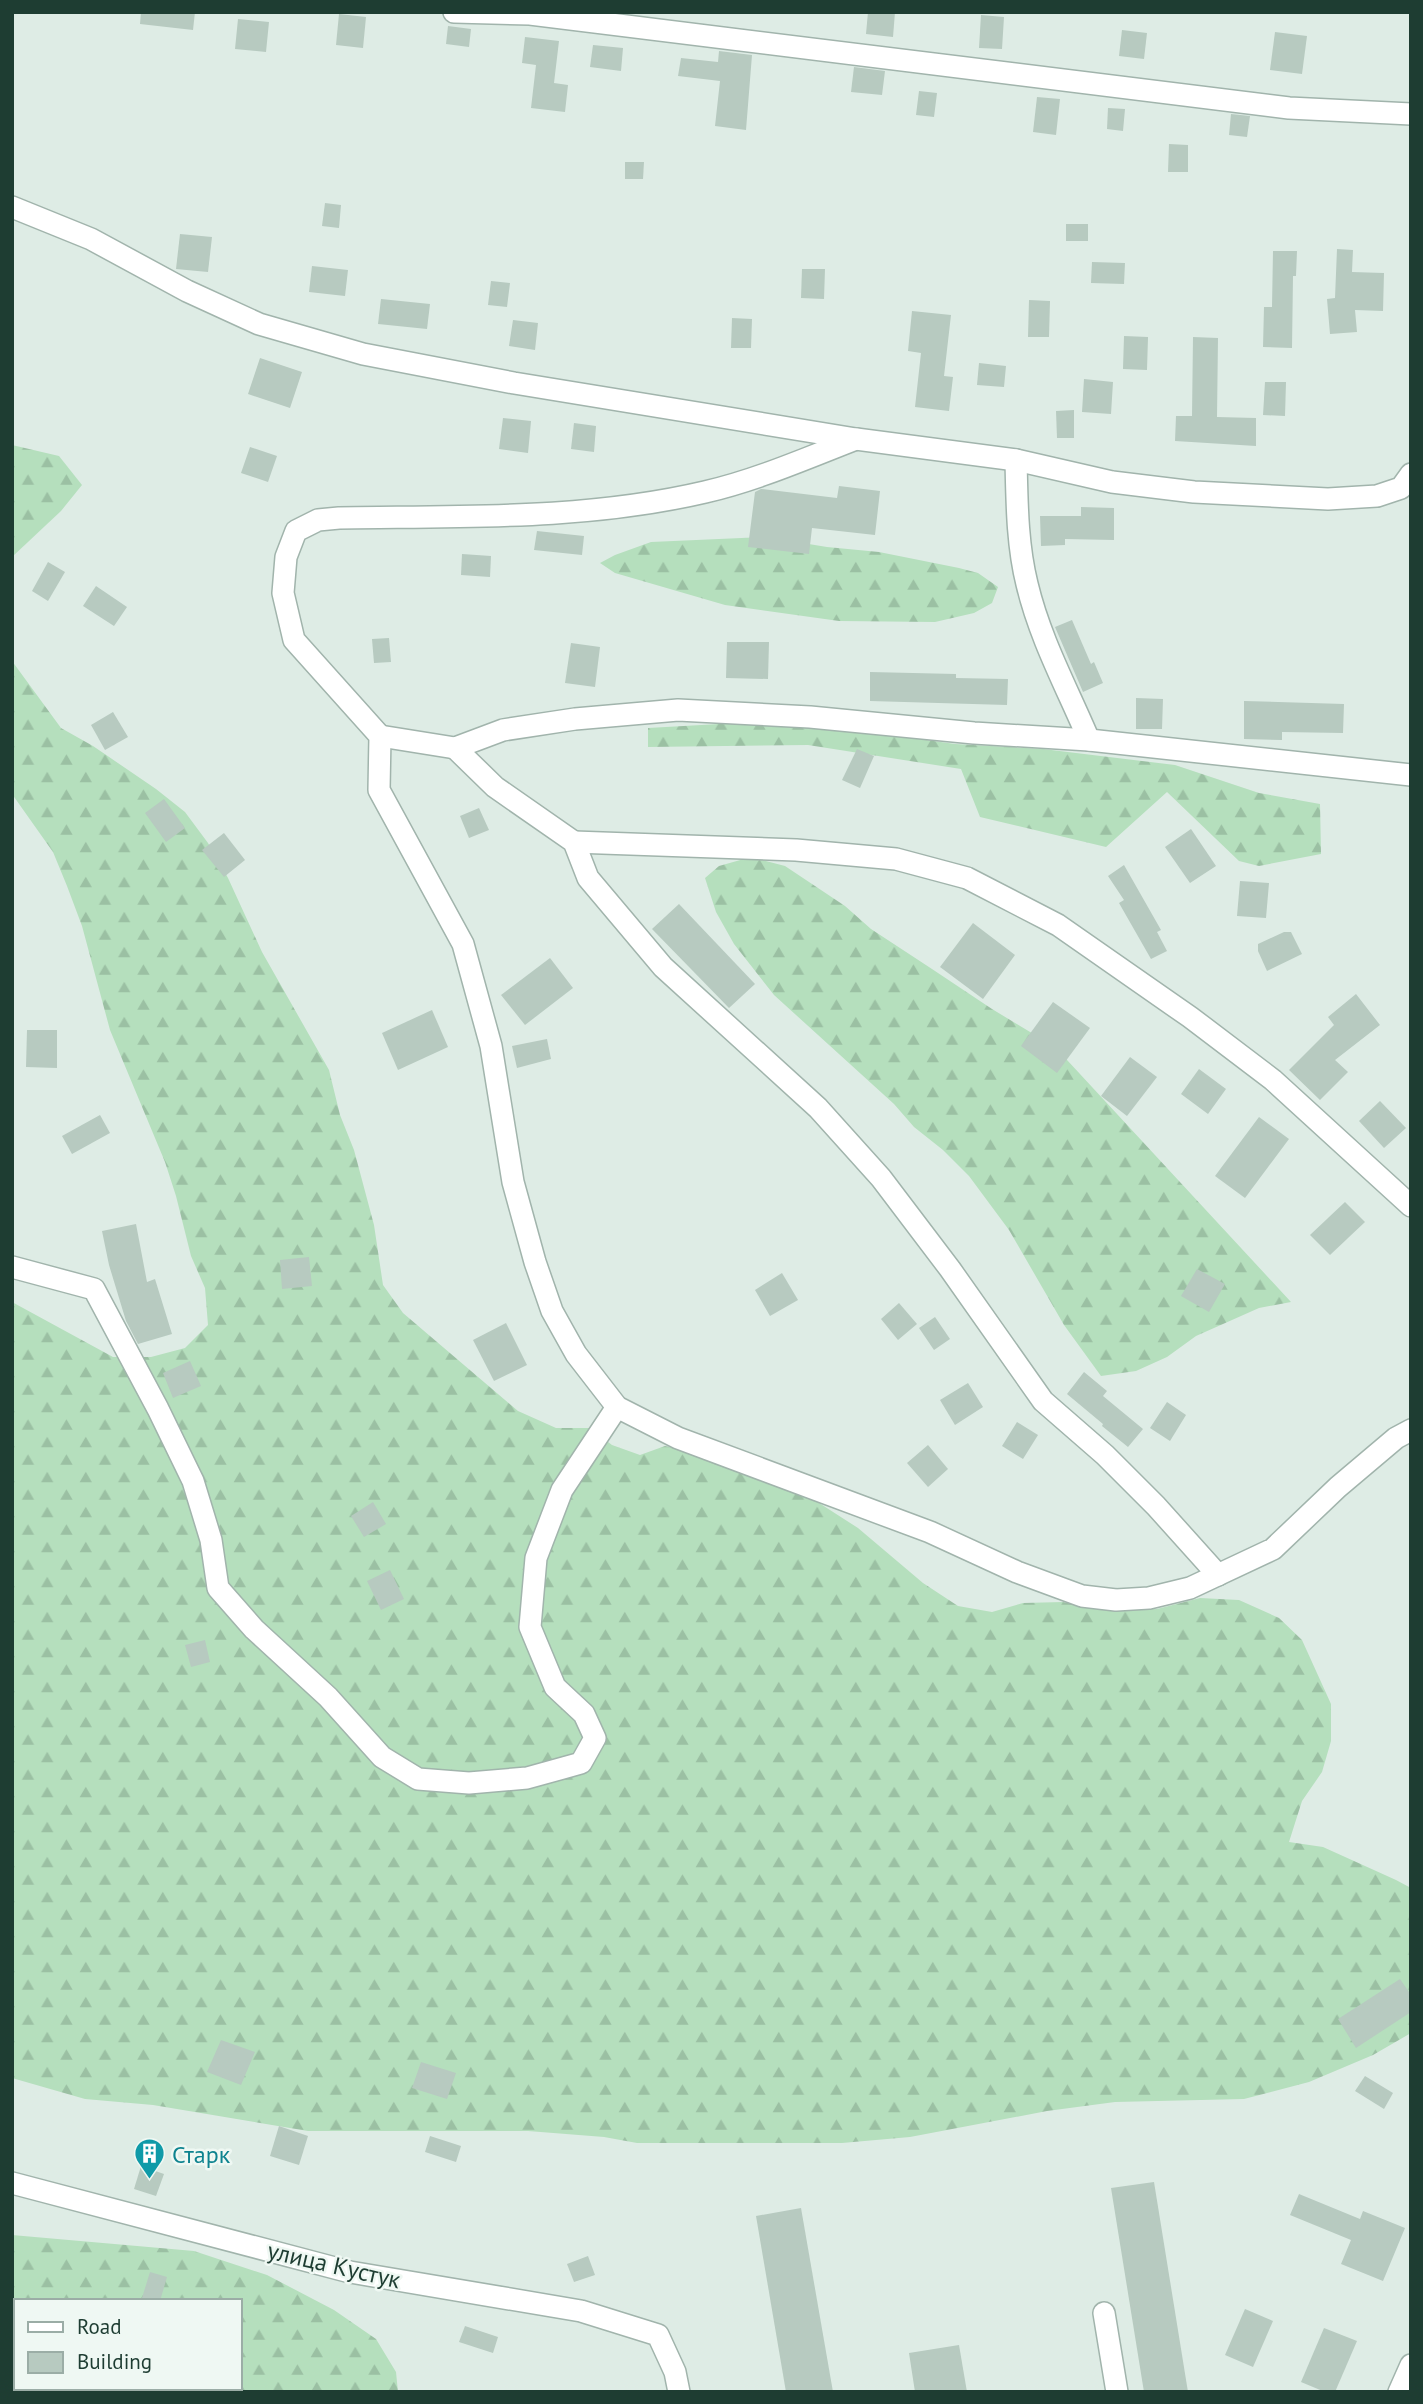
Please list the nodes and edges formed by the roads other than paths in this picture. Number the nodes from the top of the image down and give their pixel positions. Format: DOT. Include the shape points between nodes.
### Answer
graph roads {
  1 [pos="454,12"];
  2 [pos="1411,114"];
  3 [pos="12,207"];
  4 [pos="856,439"];
  5 [pos="1016,460"];
  6 [pos="1411,474"];
  7 [pos="380,736"];
  8 [pos="1089,740"];
  9 [pos="455,748"];
  10 [pos="1411,775"];
  11 [pos="574,842"];
  12 [pos="1411,1206"];
  13 [pos="12,1267"];
  14 [pos="617,1407"];
  15 [pos="1411,1430"];
  16 [pos="1218,1575"];
  17 [pos="12,2183"];
  18 [pos="1104,2313"];
  19 [pos="1411,2365"];
  20 [pos="678,2392"];
  21 [pos="1117,2392"];
  22 [pos="1399,2392"];
  1 -- 2 [label="street" via="530,14 1289,108"];
  3 -- 4 [label="street" via="91,239 259,324 363,354"];
  4 -- 5 [label="street"];
  4 -- 7 [label="street" via="708,492 635,506 551,514 339,517 318,520 296,531 286,557 283,593 294,640"];
  5 -- 6 [label="street" via="1126,484 1328,499 1377,496 1401,488"];
  5 -- 8 [label="street" via="1026,583 1044,640"];
  7 -- 9 [label="street"];
  7 -- 14 [label="street" via="379,790 463,944 491,1046 513,1182 552,1311 576,1354"];
  8 -- 9 [label="street" via="678,710 503,730"];
  8 -- 10 [label="street"];
  9 -- 11 [label="street" via="495,787"];
  11 -- 12 [label="street" via="796,850 896,859 967,878 1058,925 1190,1017 1273,1080"];
  11 -- 16 [label="street" via="588,878 663,967 818,1108 881,1178 1043,1401 1105,1455"];
  13 -- 14 [label="street" via="94,1289 193,1481 211,1540 218,1588 382,1757 418,1779 469,1783 527,1777 581,1763 586,1755 595,1738 584,1714 555,1687 530,1626 536,1558 562,1490"];
  14 -- 16 [label="street" via="678,1438 930,1532 1082,1596 1149,1598 1191,1588"];
  15 -- 16 [label="street" via="1338,1487 1273,1549"];
  17 -- 20 [label="street, улица Кустук" via="350,2272 581,2311 658,2335 676,2372"];
  18 -- 21 [label="street"];
  19 -- 22 [label="street"];
}
